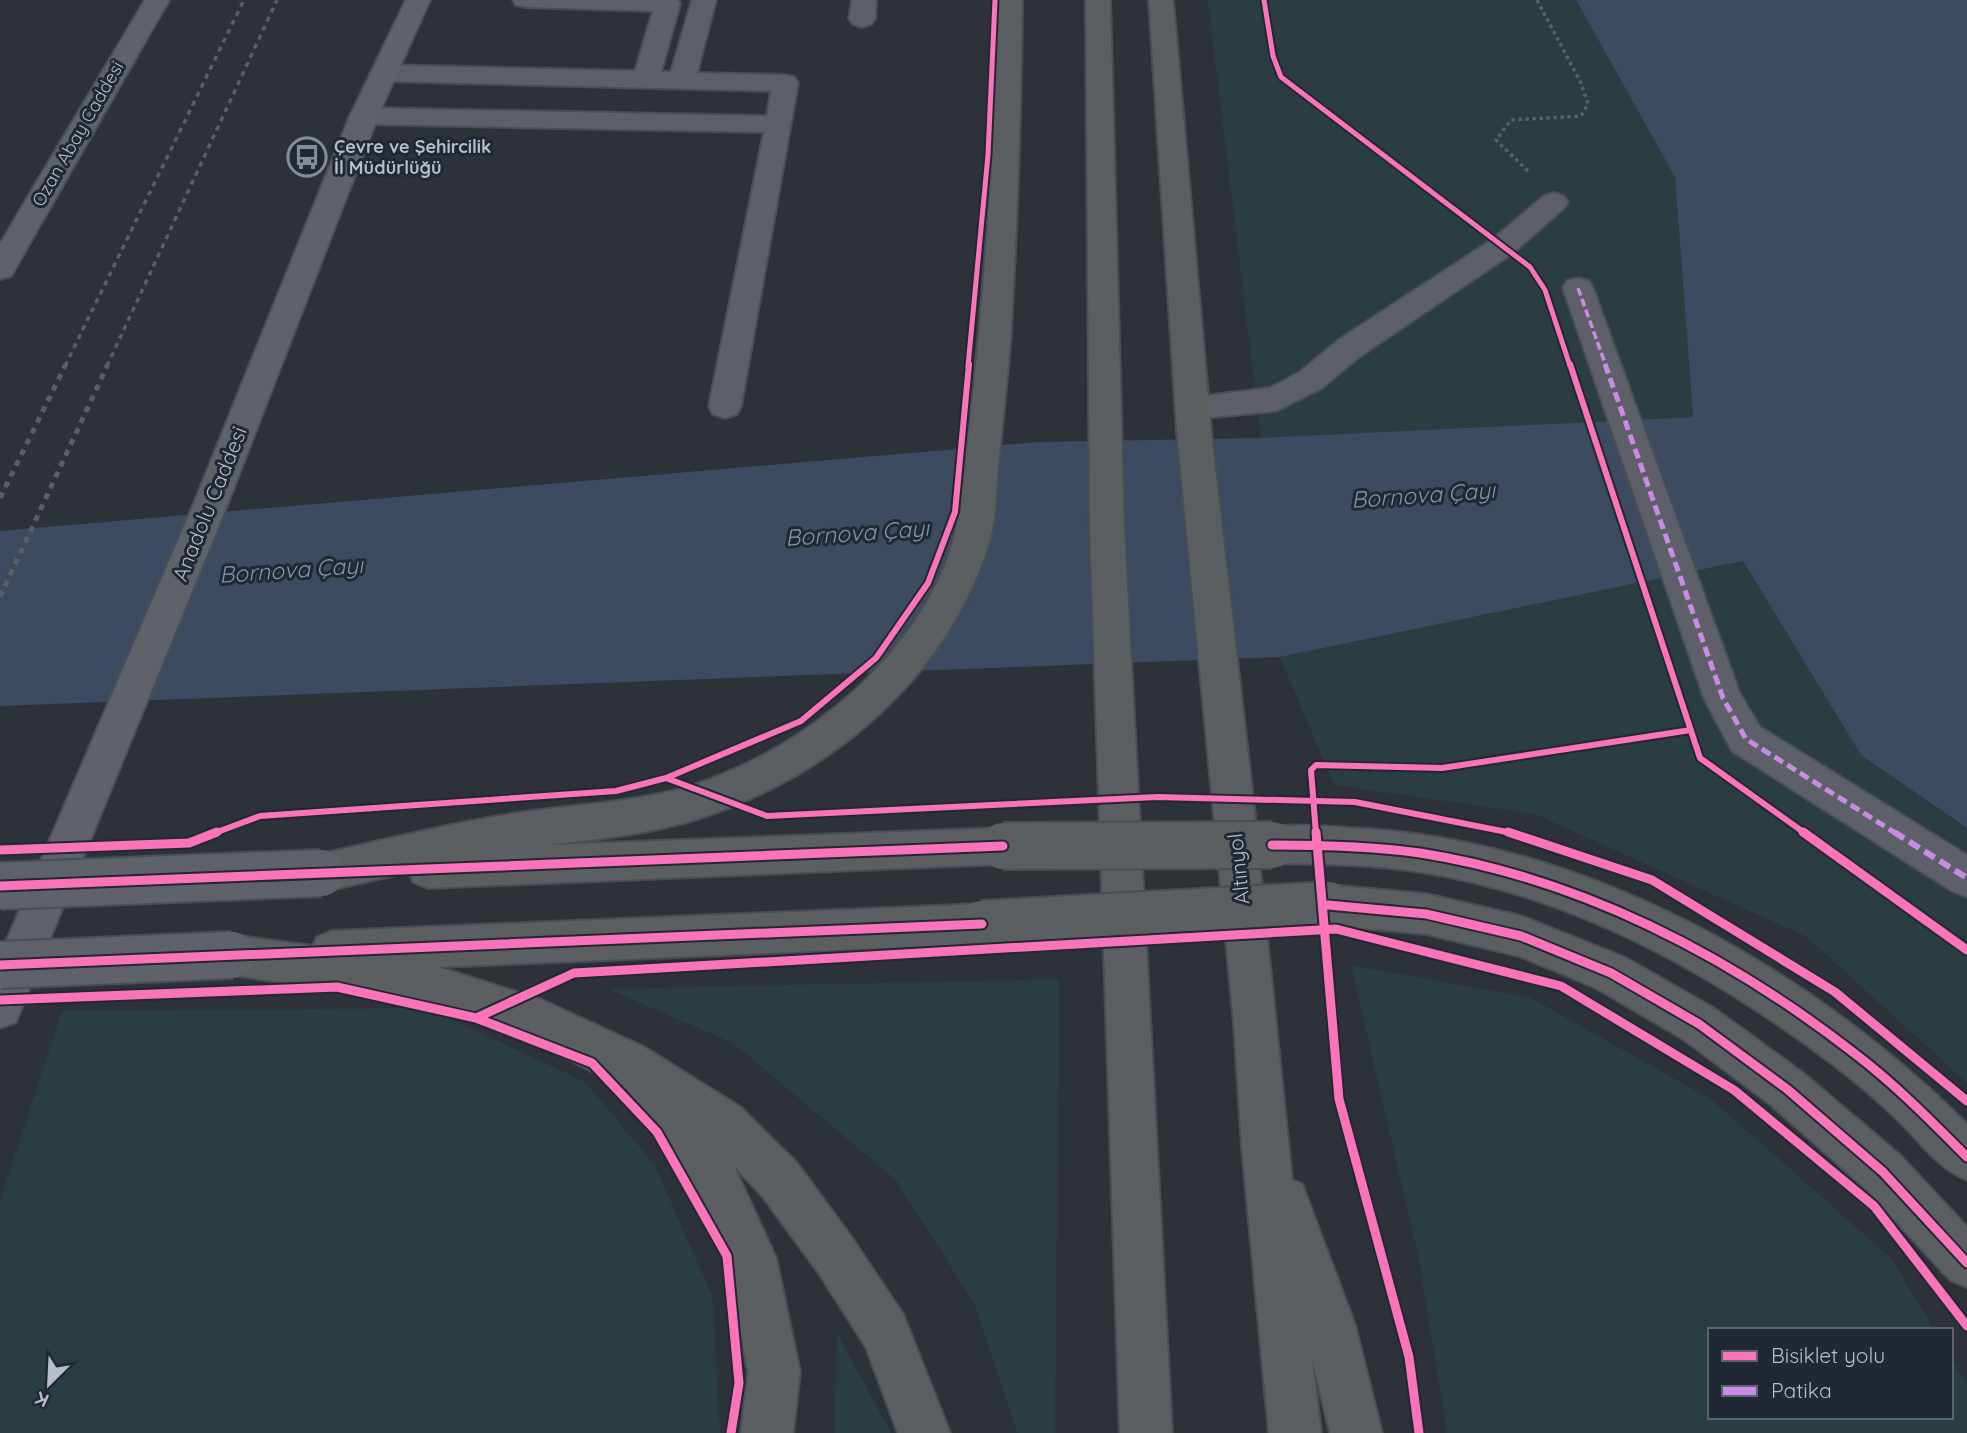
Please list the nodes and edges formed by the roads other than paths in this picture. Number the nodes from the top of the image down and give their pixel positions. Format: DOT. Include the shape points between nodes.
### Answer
graph roads {
  1 [pos="157,0"];
  2 [pos="418,0"];
  3 [pos="525,0"];
  4 [pos="704,0"];
  5 [pos="1010,0"];
  6 [pos="1098,0"];
  7 [pos="1161,0"];
  8 [pos="669,2"];
  9 [pos="1034,13"];
  10 [pos="384,73"];
  11 [pos="646,79"];
  12 [pos="682,80"];
  13 [pos="364,117"];
  14 [pos="779,124"];
  15 [pos="1007,157"];
  16 [pos="1554,202"];
  17 [pos="0,269"];
  18 [pos="1578,288"];
  19 [pos="725,406"];
  20 [pos="1193,419"];
  21 [pos="321,873"];
  22 [pos="1967,878"];
  23 [pos="0,886"];
  24 [pos="232,955"];
  25 [pos="0,965"];
  26 [pos="0,1007"];
  27 [pos="628,1063"];
  28 [pos="1265,1147"];
  29 [pos="1967,1157"];
  30 [pos="1967,1264"];
  31 [pos="767,1433"];
  32 [pos="924,1433"];
  33 [pos="1146,1433"];
  34 [pos="1295,1433"];
  35 [pos="1356,1433"];
  1 -- 17 [label="main road, Ozan Abay Caddesi"];
  2 -- 10 [label="main road, Anadolu Caddesi"];
  3 -- 8 [label="street"];
  4 -- 12 [label="street"];
  5 -- 15 [label="highway"];
  6 -- 33 [label="highway" via="1107,527"];
  7 -- 20 [label="highway, Altınyol"];
  8 -- 11 [label="street"];
  9 -- 15 [label="highway"];
  10 -- 11 [label="street"];
  10 -- 13 [label="main road, Anadolu Caddesi"];
  11 -- 12 [label="street"];
  12 -- 14 [label="street" via="785,83"];
  13 -- 14 [label="street"];
  13 -- 26 [label="main road, Anadolu Caddesi" via="209,508"];
  14 -- 19 [label="street"];
  15 -- 21 [label="highway" via="993,359 974,533 949,596 911,656 874,699 830,735 771,771 697,802 498,835"];
  16 -- 20 [label="street" via="1503,246 1348,349 1311,380 1276,399"];
  18 -- 22 [label="street" via="1723,698 1746,739"];
  20 -- 28 [label="highway, Altınyol"];
  21 -- 23 [label="main road, bridge"];
  21 -- 29 [label="highway, bridge" via="1003,846 1355,845 1440,856 1513,873 1587,901 1666,934 1760,986 1866,1060"];
  24 -- 25 [label="main road, bridge"];
  24 -- 27 [label="highway" via="412,979 526,1015"];
  24 -- 30 [label="highway, bridge" via="1328,905 1426,914 1521,936 1611,973 1699,1024 1787,1089 1883,1172"];
  27 -- 31 [label="highway" via="704,1155 752,1258 774,1372"];
  27 -- 32 [label="highway" via="724,1123 780,1180 885,1332"];
  28 -- 34 [label="highway, Altınyol"];
  28 -- 35 [label="highway" via="1330,1325"];
}
